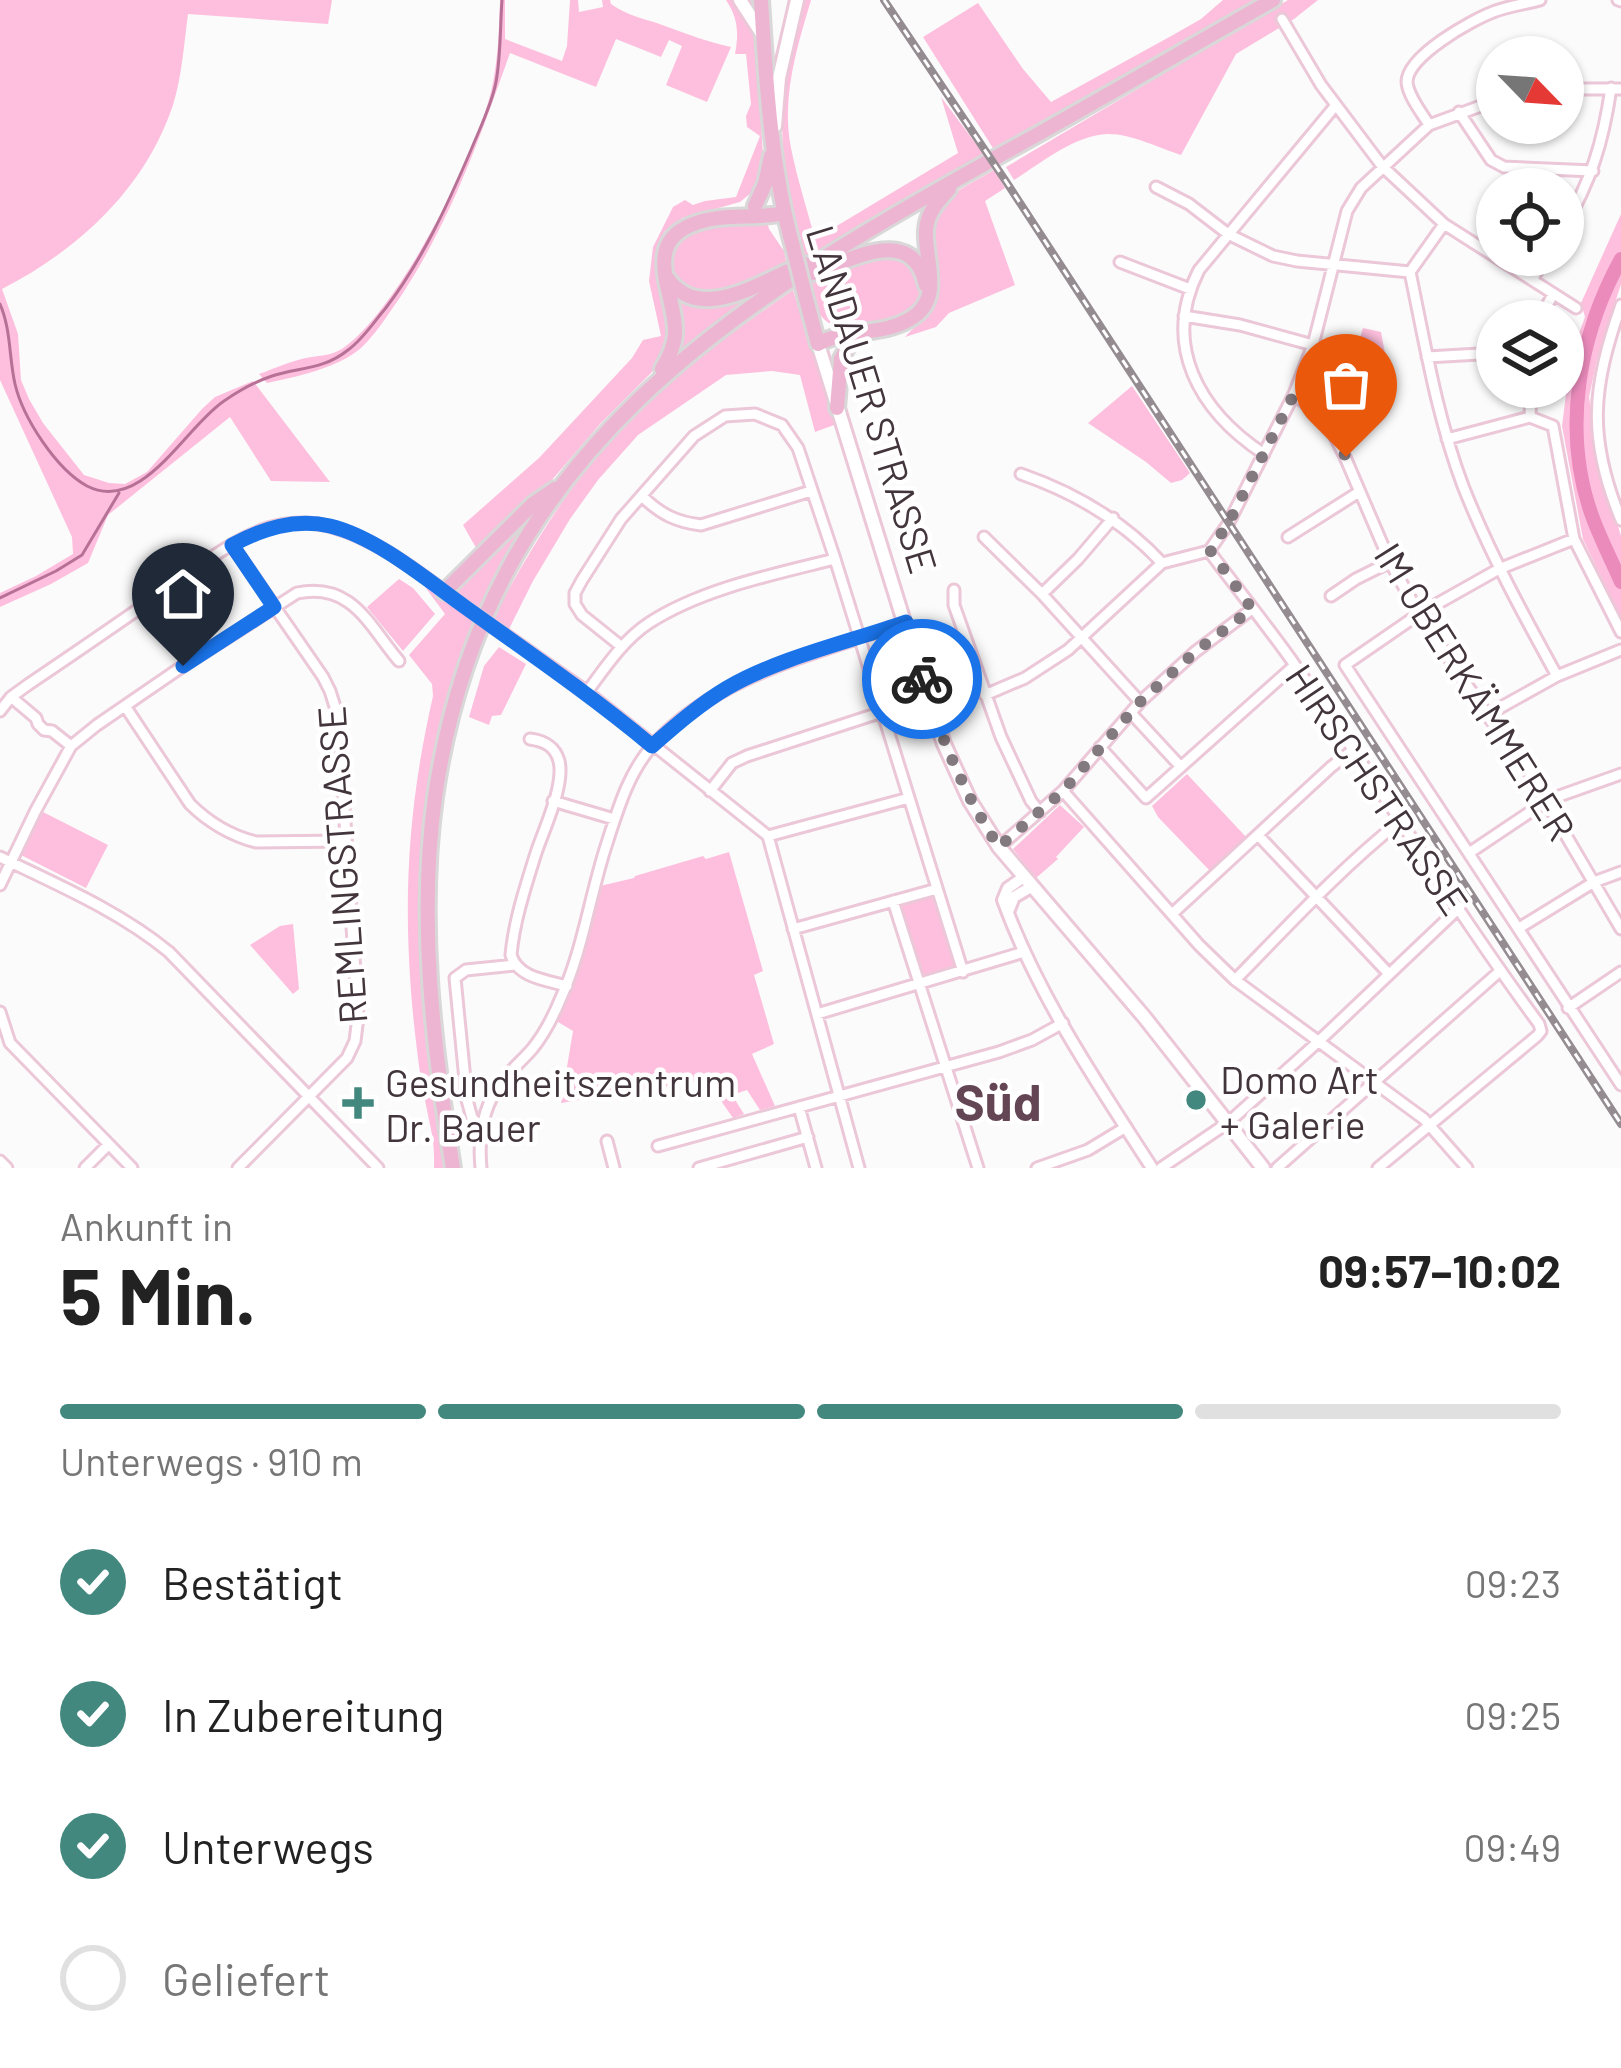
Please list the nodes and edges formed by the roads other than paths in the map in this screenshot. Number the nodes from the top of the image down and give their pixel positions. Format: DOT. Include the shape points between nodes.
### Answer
graph roads {
  1 [pos="740,0"];
  2 [pos="761,0"];
  3 [pos="796,0"];
  4 [pos="1273,0"];
  5 [pos="1540,0"];
  6 [pos="1282,19"];
  7 [pos="763,38"];
  8 [pos="1584,88"];
  9 [pos="1616,89"];
  10 [pos="1336,105"];
  11 [pos="1476,107"];
  12 [pos="1460,112"];
  13 [pos="1429,125"];
  14 [pos="773,140"];
  15 [pos="1382,166"];
  16 [pos="1593,171"];
  17 [pos="960,177"];
  18 [pos="1156,187"];
  19 [pos="1584,188"];
  20 [pos="755,206"];
  21 [pos="783,208"];
  22 [pos="727,217"];
  23 [pos="1444,224"];
  24 [pos="1228,234"];
  25 [pos="825,257"];
  26 [pos="1120,262"];
  27 [pos="1334,266"];
  28 [pos="1410,272"];
  29 [pos="665,274"];
  30 [pos="1534,276"];
  31 [pos="793,278"];
  32 [pos="1532,280"];
  33 [pos="1190,289"];
  34 [pos="1553,294"];
  35 [pos="928,296"];
  36 [pos="1550,300"];
  37 [pos="1563,300"];
  38 [pos="1621,305"];
  39 [pos="808,306"];
  40 [pos="1184,316"];
  41 [pos="1616,336"];
  42 [pos="843,340"];
  43 [pos="1313,345"];
  44 [pos="819,346"];
  45 [pos="1476,354"];
  46 [pos="1427,357"];
  47 [pos="653,384"];
  48 [pos="1294,394"];
  49 [pos="837,408"];
  50 [pos="1530,408"];
  51 [pos="1530,417"];
  52 [pos="1447,439"];
  53 [pos="1264,454"];
  54 [pos="1021,474"];
  55 [pos="564,483"];
  56 [pos="812,491"];
  57 [pos="1359,492"];
  58 [pos="642,496"];
  59 [pos="1113,518"];
  60 [pos="1621,520"];
  61 [pos="984,537"];
  62 [pos="1288,537"];
  63 [pos="1574,539"];
  64 [pos="232,545"];
  65 [pos="1210,550"];
  66 [pos="835,559"];
  67 [pos="1390,562"];
  68 [pos="1162,563"];
  69 [pos="1499,569"];
  70 [pos="954,590"];
  71 [pos="444,592"];
  72 [pos="1042,594"];
  73 [pos="1331,596"];
  74 [pos="274,607"];
  75 [pos="1252,609"];
  76 [pos="1419,614"];
  77 [pos="906,622"];
  78 [pos="1621,632"];
  79 [pos="860,639"];
  80 [pos="1084,639"];
  81 [pos="622,646"];
  82 [pos="1621,650"];
  83 [pos="400,661"];
  84 [pos="1295,665"];
  85 [pos="1557,676"];
  86 [pos="586,692"];
  87 [pos="985,695"];
  88 [pos="11,698"];
  89 [pos="1140,702"];
  90 [pos="125,706"];
  91 [pos="0,711"];
  92 [pos="883,712"];
  93 [pos="1131,713"];
  94 [pos="1487,716"];
  95 [pos="530,740"];
  96 [pos="71,746"];
  97 [pos="652,746"];
  98 [pos="1100,747"];
  99 [pos="1353,750"];
  100 [pos="1181,767"];
  101 [pos="1621,774"];
  102 [pos="710,791"];
  103 [pos="1063,791"];
  104 [pos="909,798"];
  105 [pos="1548,800"];
  106 [pos="553,801"];
  107 [pos="1040,812"];
  108 [pos="614,819"];
  109 [pos="1399,822"];
  110 [pos="1258,835"];
  111 [pos="768,836"];
  112 [pos="346,841"];
  113 [pos="999,847"];
  114 [pos="1468,853"];
  115 [pos="5,860"];
  116 [pos="1011,862"];
  117 [pos="1621,872"];
  118 [pos="1028,882"];
  119 [pos="1594,882"];
  120 [pos="0,885"];
  121 [pos="937,889"];
  122 [pos="1004,893"];
  123 [pos="1318,896"];
  124 [pos="892,901"];
  125 [pos="1460,907"];
  126 [pos="1007,912"];
  127 [pos="1172,914"];
  128 [pos="1519,928"];
  129 [pos="794,929"];
  130 [pos="1621,929"];
  131 [pos="1024,952"];
  132 [pos="514,965"];
  133 [pos="1500,971"];
  134 [pos="963,972"];
  135 [pos="1621,972"];
  136 [pos="1389,974"];
  137 [pos="1235,980"];
  138 [pos="567,986"];
  139 [pos="919,986"];
  140 [pos="1568,1008"];
  141 [pos="0,1012"];
  142 [pos="817,1014"];
  143 [pos="1063,1023"];
  144 [pos="1319,1041"];
  145 [pos="5,1044"];
  146 [pos="945,1066"];
  147 [pos="1374,1081"];
  148 [pos="1621,1085"];
  149 [pos="838,1095"];
  150 [pos="309,1096"];
  151 [pos="799,1107"];
  152 [pos="1229,1122"];
  153 [pos="1432,1125"];
  154 [pos="482,1126"];
  155 [pos="1126,1127"];
  156 [pos="808,1137"];
  157 [pos="607,1141"];
  158 [pos="108,1145"];
  159 [pos="658,1146"];
  160 [pos="0,1161"];
  161 [pos="7,1168"];
  162 [pos="85,1168"];
  163 [pos="132,1168"];
  164 [pos="238,1168"];
  165 [pos="377,1168"];
  166 [pos="452,1168"];
  167 [pos="481,1168"];
  168 [pos="614,1168"];
  169 [pos="699,1168"];
  170 [pos="816,1168"];
  171 [pos="859,1168"];
  172 [pos="978,1168"];
  173 [pos="1037,1168"];
  174 [pos="1157,1168"];
  175 [pos="1263,1168"];
  176 [pos="1276,1168"];
  177 [pos="1378,1168"];
  178 [pos="1467,1168"];
  1 -- 7 [label="main road"];
  2 -- 7 [label="main road, LANDAUER STRASSE"];
  3 -- 14 [label="main road"];
  4 -- 17 [label="main road"];
  5 -- 13 [label="street" via="1493,12 1440,41 1409,72 1408,89"];
  6 -- 10 [label="street"];
  7 -- 14 [label="main road, LANDAUER STRASSE"];
  8 -- 9 [label="street"];
  9 -- 16 [label="street"];
  10 -- 15 [label="street"];
  10 -- 24 [label="street"];
  11 -- 12 [label="street"];
  12 -- 13 [label="street"];
  12 -- 16 [label="street" via="1504,167"];
  13 -- 15 [label="street"];
  14 -- 20 [label="main road"];
  14 -- 21 [label="main road, LANDAUER STRASSE"];
  15 -- 23 [label="street"];
  15 -- 27 [label="street" via="1347,211"];
  16 -- 19 [label="street"];
  17 -- 25 [label="main road"];
  17 -- 35 [label="main road" via="928,220"];
  18 -- 24 [label="street"];
  20 -- 21 [label="main road"];
  20 -- 22 [label="main road"];
  21 -- 22 [label="main road" via="768,217"];
  21 -- 39 [label="main road, LANDAUER STRASSE, bridge"];
  22 -- 29 [label="main road" via="678,232 666,250"];
  23 -- 28 [label="street"];
  23 -- 32 [label="street"];
  24 -- 27 [label="street" via="1273,256"];
  24 -- 33 [label="street"];
  25 -- 29 [label="main road" via="716,298 686,295"];
  25 -- 31 [label="main road"];
  26 -- 33 [label="street"];
  27 -- 28 [label="street"];
  27 -- 43 [label="street"];
  28 -- 46 [label="street"];
  29 -- 47 [label="main road" via="676,336"];
  30 -- 32 [label="street"];
  31 -- 35 [label="main road" via="887,250 915,261"];
  31 -- 47 [label="main road"];
  32 -- 34 [label="street"];
  33 -- 40 [label="street"];
  34 -- 36 [label="street"];
  34 -- 37 [label="street"];
  35 -- 42 [label="main road" via="912,318"];
  38 -- 41 [label="street"];
  39 -- 42 [label="main road"];
  39 -- 44 [label="main road, LANDAUER STRASSE"];
  40 -- 43 [label="street"];
  40 -- 53 [label="street" via="1192,374 1219,417"];
  41 -- 60 [label="street" via="1596,411"];
  42 -- 44 [label="main road"];
  42 -- 49 [label="main road"];
  43 -- 48 [label="street"];
  44 -- 49 [label="main road, LANDAUER STRASSE"];
  45 -- 46 [label="street"];
  46 -- 52 [label="street"];
  47 -- 55 [label="main road"];
  48 -- 53 [label="street"];
  48 -- 57 [label="street, IM OBERKÄMMERER" via="1330,427"];
  49 -- 77 [label="main road, LANDAUER STRASSE"];
  50 -- 51 [label="street"];
  51 -- 52 [label="street"];
  51 -- 63 [label="street" via="1553,426"];
  52 -- 69 [label="street"];
  53 -- 65 [label="street"];
  54 -- 59 [label="street"];
  55 -- 71 [label="main road"];
  55 -- 166 [label="main road" via="487,615 439,774 429,969"];
  56 -- 58 [label="street" via="701,525 658,512"];
  56 -- 58 [label="street" via="782,425 755,414 725,416 694,436"];
  56 -- 66 [label="street"];
  57 -- 62 [label="street"];
  57 -- 67 [label="street, IM OBERKÄMMERER"];
  58 -- 81 [label="street" via="575,593 582,615"];
  59 -- 68 [label="street"];
  59 -- 72 [label="street"];
  61 -- 72 [label="street"];
  63 -- 69 [label="street"];
  63 -- 78 [label="street"];
  64 -- 71 [label="street" via="270,527 330,526"];
  64 -- 74 [label="street, REMLINGSTRASSE"];
  64 -- 88 [label="street"];
  65 -- 68 [label="street"];
  65 -- 75 [label="street, HIRSCHSTRASSE"];
  66 -- 79 [label="street"];
  66 -- 81 [label="street" via="691,601"];
  67 -- 73 [label="street"];
  67 -- 76 [label="street, IM OBERKÄMMERER"];
  68 -- 80 [label="street"];
  69 -- 76 [label="street"];
  69 -- 85 [label="street"];
  70 -- 87 [label="street"];
  71 -- 86 [label="street, bridge"];
  72 -- 80 [label="street"];
  74 -- 83 [label="street" via="297,593 331,593 352,603"];
  74 -- 90 [label="street"];
  74 -- 112 [label="street, REMLINGSTRASSE" via="338,716"];
  75 -- 84 [label="street, HIRSCHSTRASSE"];
  75 -- 89 [label="street"];
  76 -- 94 [label="street, IM OBERKÄMMERER"];
  76 -- 114 [label="street" via="1346,665"];
  77 -- 79 [label="street"];
  77 -- 113 [label="main road, LANDAUER STRASSE" via="944,744"];
  79 -- 92 [label="street"];
  79 -- 97 [label="street" via="727,688"];
  80 -- 87 [label="street"];
  80 -- 89 [label="street"];
  81 -- 86 [label="street"];
  82 -- 85 [label="street"];
  84 -- 99 [label="street, HIRSCHSTRASSE"];
  84 -- 100 [label="street"];
  85 -- 94 [label="street"];
  86 -- 97 [label="street"];
  87 -- 107 [label="street"];
  88 -- 91 [label="street"];
  88 -- 96 [label="street"];
  89 -- 93 [label="street"];
  90 -- 96 [label="street"];
  90 -- 112 [label="street" via="203,817 256,842"];
  92 -- 102 [label="street" via="747,756"];
  92 -- 104 [label="street"];
  93 -- 98 [label="street"];
  93 -- 100 [label="street"];
  94 -- 105 [label="street, IM OBERKÄMMERER"];
  95 -- 106 [label="street" via="557,756"];
  96 -- 115 [label="street"];
  97 -- 102 [label="street"];
  97 -- 108 [label="street"];
  98 -- 100 [label="street" via="1146,798"];
  98 -- 103 [label="street"];
  99 -- 109 [label="street, HIRSCHSTRASSE"];
  99 -- 110 [label="street"];
  101 -- 105 [label="street"];
  102 -- 111 [label="street"];
  103 -- 107 [label="street"];
  103 -- 127 [label="street"];
  104 -- 111 [label="street"];
  104 -- 121 [label="street"];
  105 -- 114 [label="street"];
  105 -- 119 [label="street, IM OBERKÄMMERER"];
  106 -- 108 [label="street"];
  106 -- 132 [label="street" via="514,935"];
  107 -- 113 [label="street"];
  108 -- 138 [label="street"];
  109 -- 123 [label="street"];
  109 -- 125 [label="street, HIRSCHSTRASSE"];
  110 -- 123 [label="street"];
  110 -- 127 [label="street"];
  111 -- 129 [label="street"];
  112 -- 150 [label="street, REMLINGSTRASSE" via="358,1029 347,1058"];
  113 -- 116 [label="main road, LANDAUER STRASSE"];
  114 -- 128 [label="street"];
  115 -- 120 [label="street"];
  115 -- 150 [label="street" via="151,937"];
  116 -- 118 [label="main road, LANDAUER STRASSE"];
  116 -- 122 [label="street"];
  117 -- 119 [label="street"];
  118 -- 122 [label="street"];
  118 -- 126 [label="street"];
  118 -- 152 [label="main road, LANDAUER STRASSE"];
  119 -- 128 [label="street"];
  119 -- 130 [label="street, IM OBERKÄMMERER"];
  121 -- 124 [label="street"];
  121 -- 134 [label="street"];
  122 -- 126 [label="street"];
  123 -- 136 [label="street"];
  123 -- 137 [label="street"];
  124 -- 129 [label="street"];
  124 -- 139 [label="street"];
  125 -- 133 [label="street, HIRSCHSTRASSE"];
  125 -- 136 [label="street"];
  126 -- 131 [label="street"];
  127 -- 137 [label="street"];
  128 -- 140 [label="street"];
  129 -- 142 [label="street"];
  131 -- 134 [label="street"];
  131 -- 143 [label="street"];
  132 -- 138 [label="street"];
  132 -- 154 [label="street" via="466,970 454,984 467,1100"];
  133 -- 147 [label="street"];
  133 -- 153 [label="street, HIRSCHSTRASSE" via="1541,1031"];
  134 -- 139 [label="street"];
  135 -- 140 [label="street"];
  136 -- 144 [label="street"];
  137 -- 144 [label="street"];
  138 -- 154 [label="street" via="533,1047 499,1084"];
  139 -- 142 [label="street"];
  139 -- 146 [label="street"];
  140 -- 148 [label="street"];
  141 -- 145 [label="street"];
  142 -- 149 [label="street"];
  143 -- 146 [label="street"];
  143 -- 155 [label="street"];
  144 -- 147 [label="street"];
  144 -- 152 [label="street"];
  145 -- 158 [label="street"];
  146 -- 149 [label="street"];
  146 -- 172 [label="street"];
  147 -- 153 [label="street"];
  147 -- 176 [label="street"];
  149 -- 151 [label="street"];
  149 -- 171 [label="street"];
  150 -- 164 [label="street, REMLINGSTRASSE"];
  150 -- 165 [label="street"];
  151 -- 156 [label="street"];
  151 -- 159 [label="street"];
  152 -- 174 [label="street"];
  152 -- 175 [label="main road, LANDAUER STRASSE"];
  153 -- 177 [label="street"];
  153 -- 178 [label="street"];
  154 -- 167 [label="street"];
  155 -- 173 [label="street"];
  155 -- 174 [label="street"];
  156 -- 169 [label="street"];
  156 -- 170 [label="street"];
  157 -- 168 [label="street"];
  158 -- 162 [label="street"];
  158 -- 163 [label="street"];
  160 -- 161 [label="street"];
}
